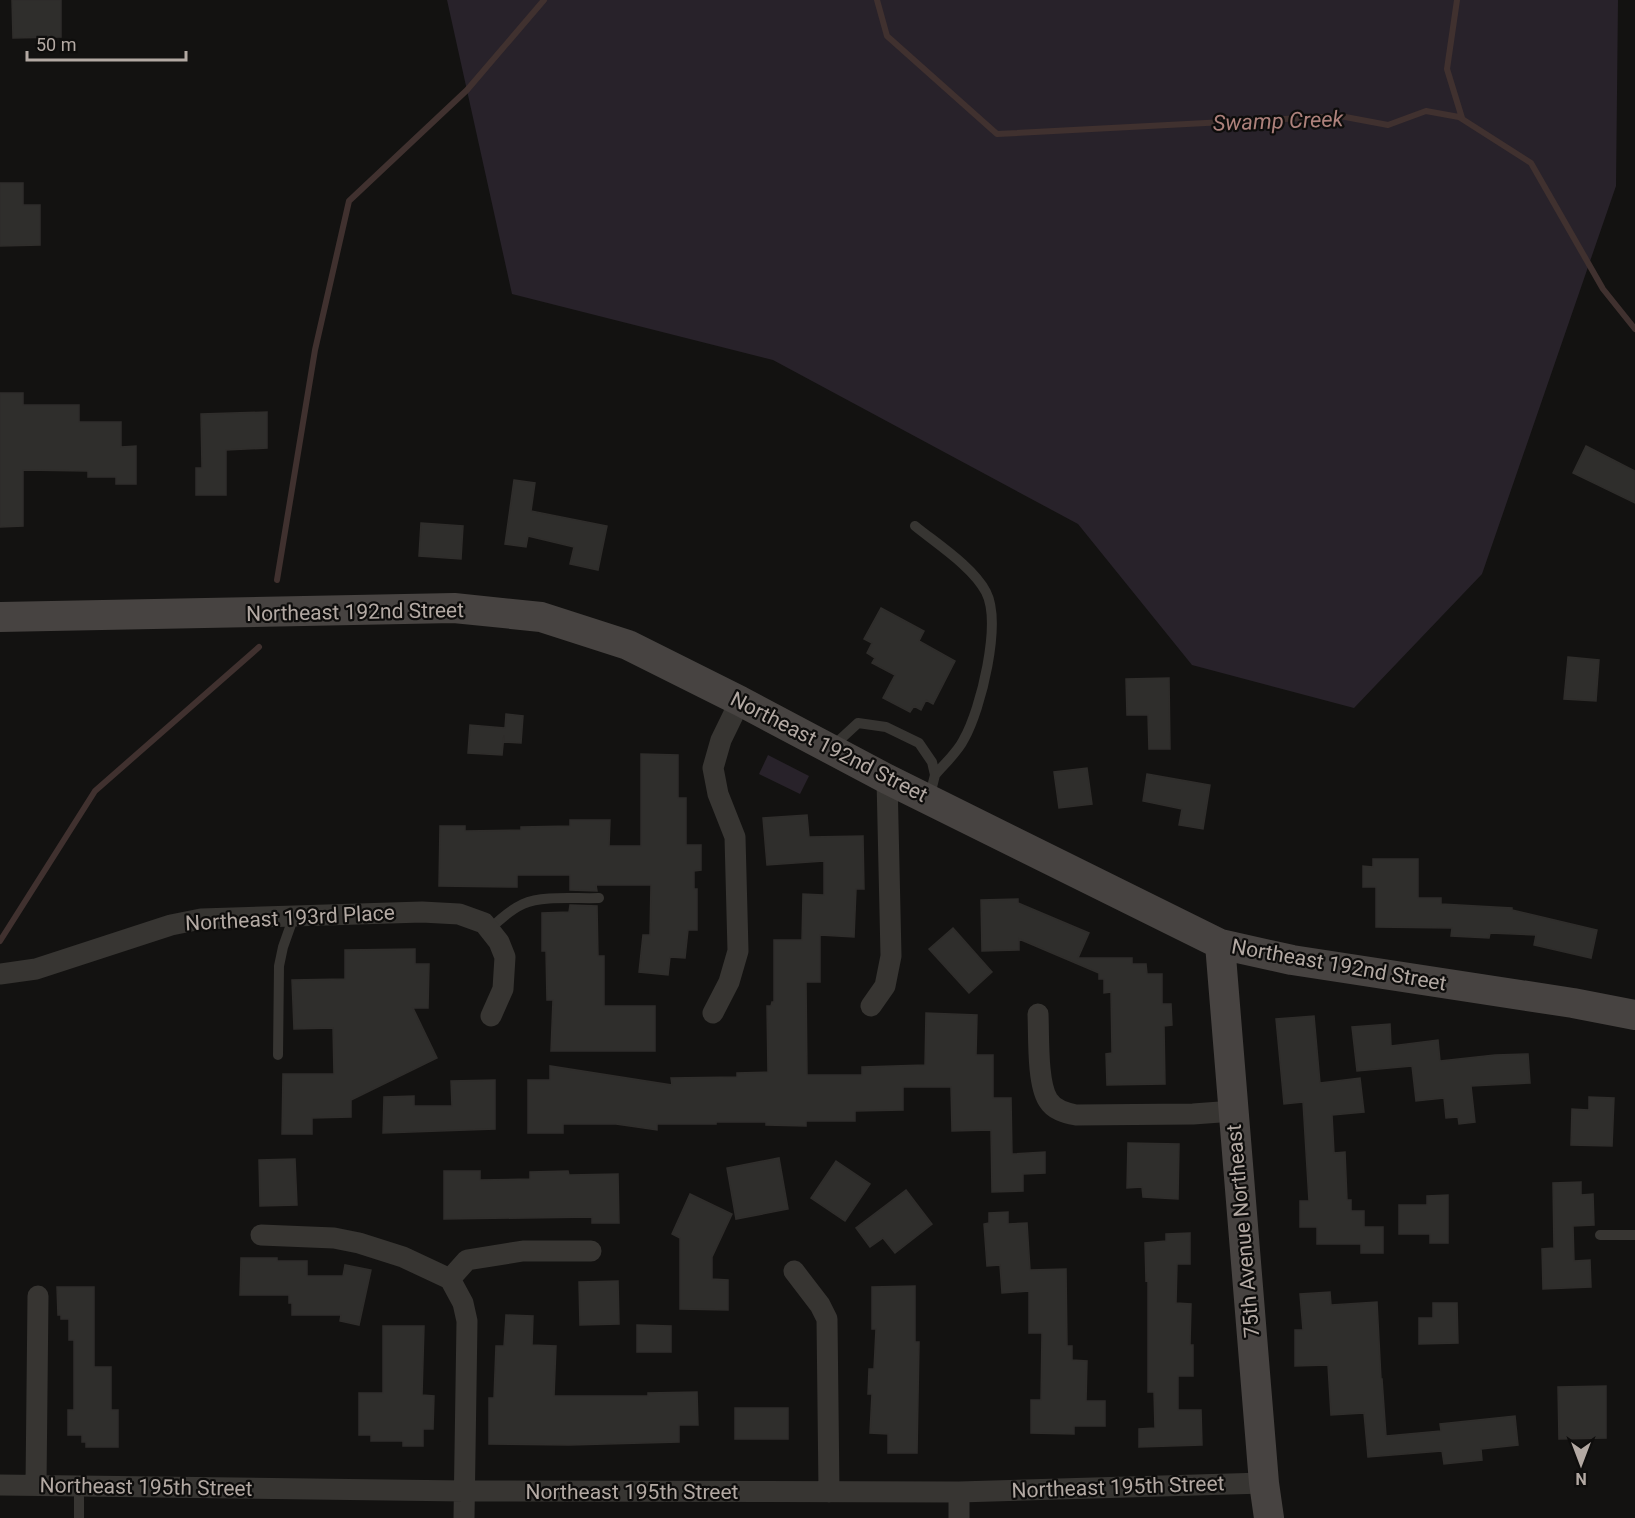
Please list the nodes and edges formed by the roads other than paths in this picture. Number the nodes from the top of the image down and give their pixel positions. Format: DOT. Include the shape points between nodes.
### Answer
graph roads {
  1 [pos="915,526"];
  2 [pos="0,617"];
  3 [pos="740,701"];
  4 [pos="830,748"];
  5 [pos="887,779"];
  6 [pos="932,787"];
  7 [pos="599,898"];
  8 [pos="294,916"];
  9 [pos="489,930"];
  10 [pos="1220,944"];
  11 [pos="0,974"];
  12 [pos="871,1006"];
  13 [pos="713,1013"];
  14 [pos="1038,1014"];
  15 [pos="1635,1015"];
  16 [pos="491,1016"];
  17 [pos="278,1054"];
  18 [pos="1234,1111"];
  19 [pos="261,1235"];
  20 [pos="1635,1235"];
  21 [pos="1600,1236"];
  22 [pos="591,1251"];
  23 [pos="794,1271"];
  24 [pos="450,1279"];
  25 [pos="38,1296"];
  26 [pos="1264,1483"];
  27 [pos="0,1485"];
  28 [pos="36,1485"];
  29 [pos="80,1486"];
  30 [pos="464,1491"];
  31 [pos="829,1492"];
  32 [pos="959,1492"];
  33 [pos="79,1518"];
  34 [pos="464,1518"];
  35 [pos="959,1518"];
  36 [pos="1269,1518"];
  1 -- 6 [label="lane" via="971,573 986,591 990,604 988,665 980,699 964,740"];
  2 -- 3 [label="street, Northeast 192nd Street" via="454,608 541,617 628,645"];
  3 -- 4 [label="street, Northeast 192nd Street"];
  3 -- 13 [label="street" via="712,768 735,837 738,951 729,982"];
  4 -- 5 [label="street, Northeast 192nd Street"];
  4 -- 6 [label="lane" via="858,723 886,727 919,743 932,762"];
  5 -- 6 [label="street, Northeast 192nd Street"];
  5 -- 12 [label="street" via="891,956 885,986"];
  6 -- 10 [label="street, Northeast 192nd Street"];
  7 -- 9 [label="lane" via="526,903"];
  8 -- 9 [label="street, Northeast 193rd Place" via="459,914 484,923"];
  8 -- 11 [label="street, Northeast 193rd Place" via="201,919 36,969"];
  8 -- 17 [label="lane" via="279,966"];
  9 -- 16 [label="street, Northeast 193rd Place" via="505,957 503,989"];
  10 -- 15 [label="street, Northeast 192nd Street" via="1292,960"];
  10 -- 18 [label="street, 75th Avenue Northeast"];
  14 -- 18 [label="street" via="1042,1085 1048,1101 1060,1112 1076,1115"];
  18 -- 26 [label="street, 75th Avenue Northeast"];
  19 -- 24 [label="street" via="359,1243 403,1257"];
  20 -- 21 [label="lane"];
  22 -- 24 [label="street" via="523,1251 467,1260"];
  23 -- 31 [label="street" via="827,1319"];
  24 -- 30 [label="street" via="463,1303 467,1321"];
  25 -- 28 [label="street"];
  26 -- 32 [label="street, Northeast 195th Street"];
  26 -- 36 [label="street, 75th Avenue Northeast"];
  27 -- 28 [label="street, Northeast 195th Street"];
  28 -- 29 [label="street, Northeast 195th Street"];
  29 -- 30 [label="street, Northeast 195th Street"];
  29 -- 33 [label="lane"];
  30 -- 31 [label="street, Northeast 195th Street"];
  30 -- 34 [label="street"];
  31 -- 32 [label="street, Northeast 195th Street"];
  32 -- 35 [label="street"];
}
